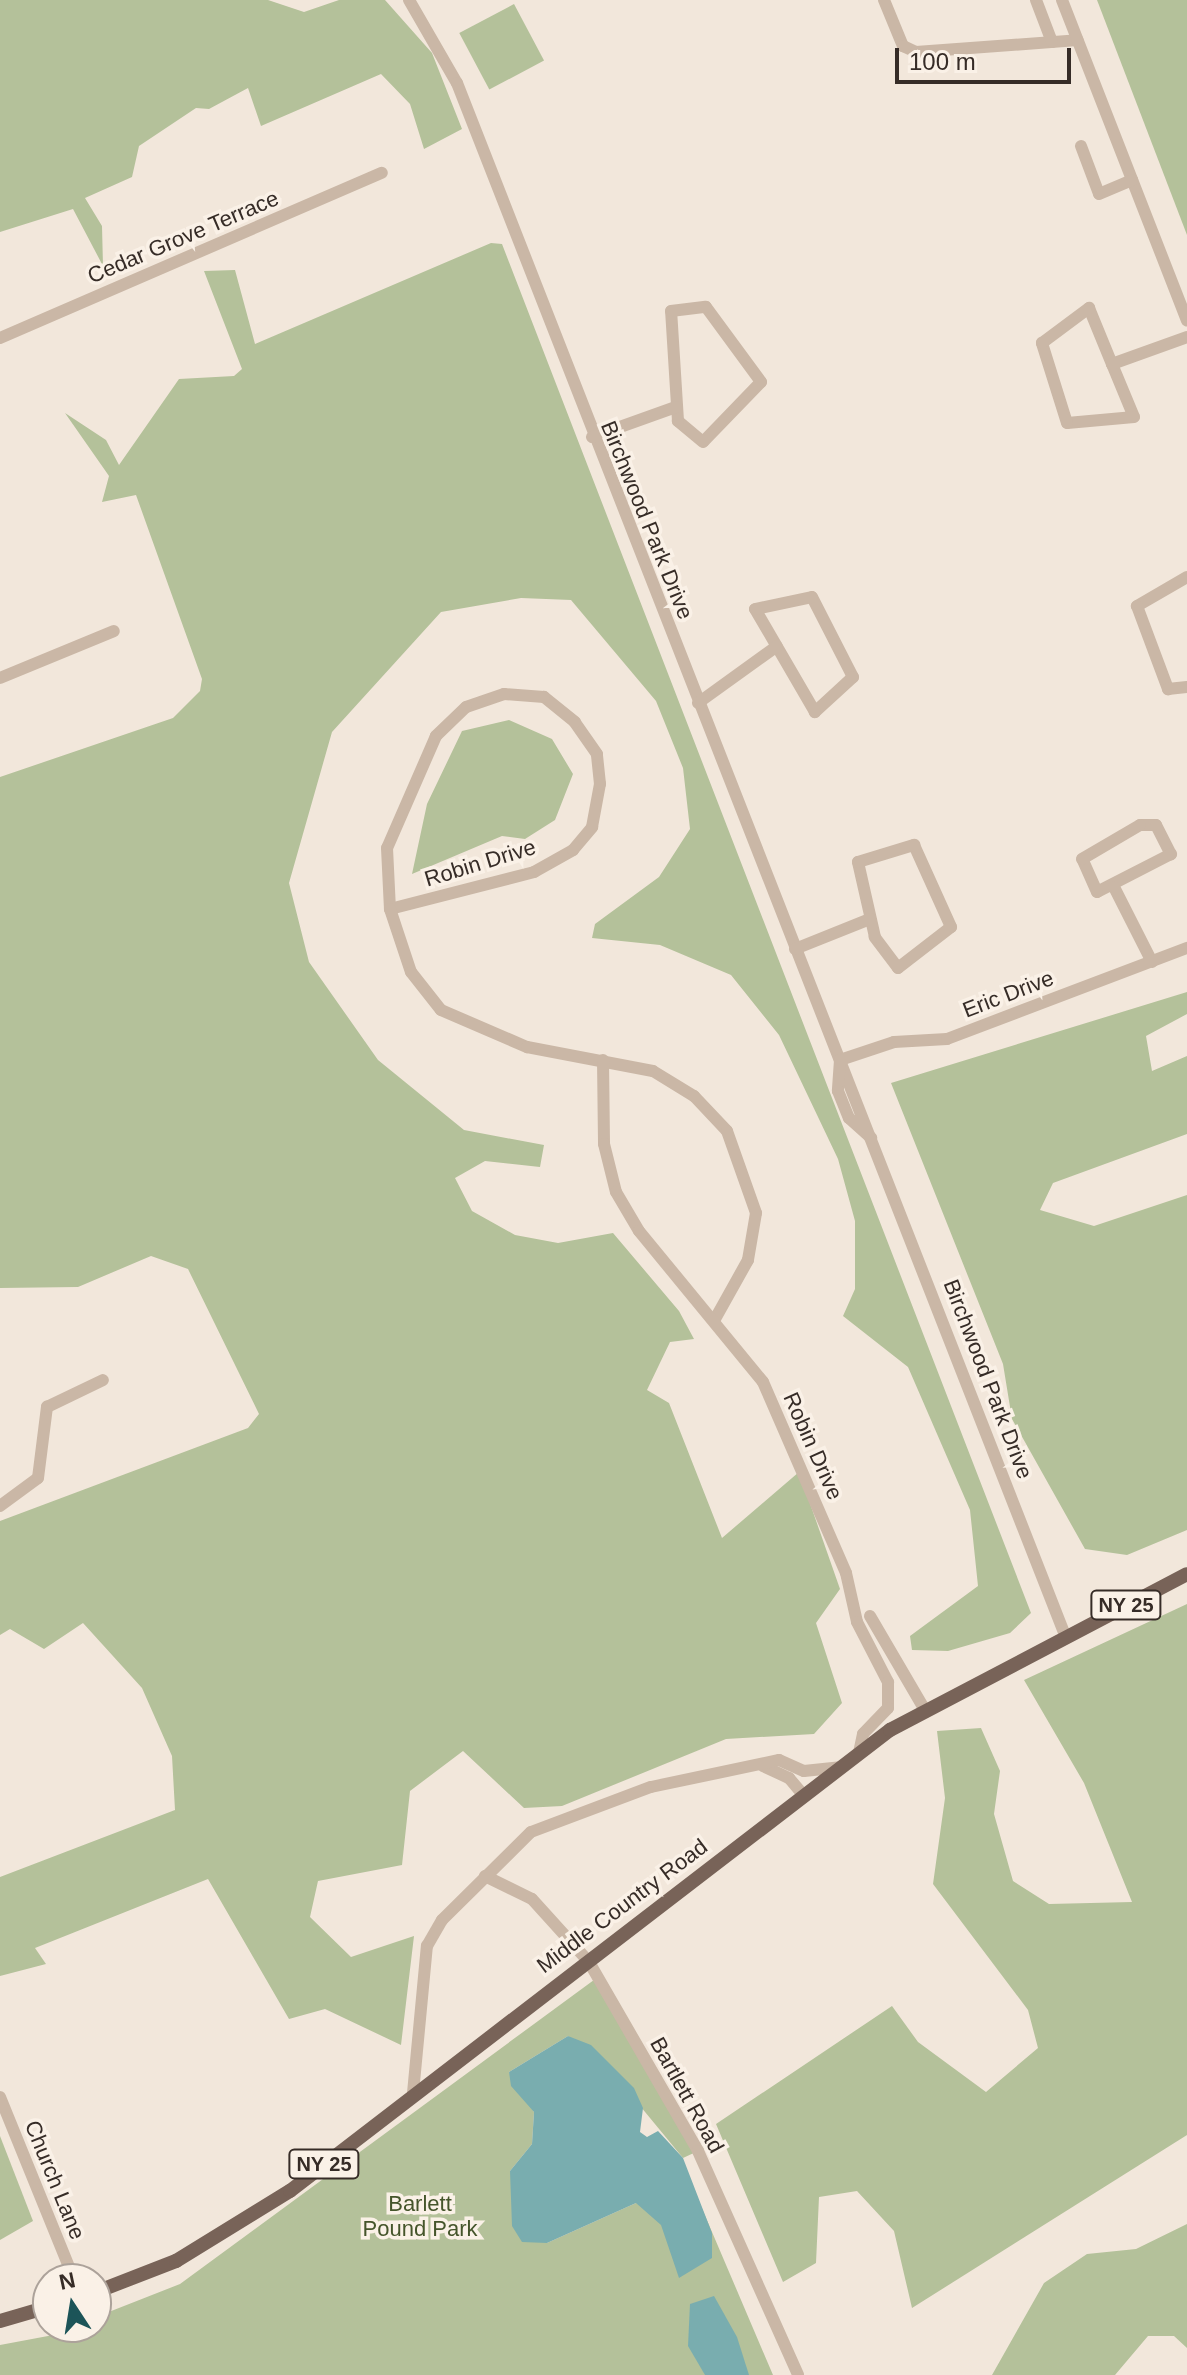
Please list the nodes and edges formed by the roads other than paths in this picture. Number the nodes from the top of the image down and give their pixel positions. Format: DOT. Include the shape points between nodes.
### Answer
graph roads {
  1 [pos="409,0"];
  2 [pos="884,0"];
  3 [pos="1036,0"];
  4 [pos="1062,0"];
  5 [pos="1078,40"];
  6 [pos="1052,42"];
  7 [pos="1081,146"];
  8 [pos="382,173"];
  9 [pos="1132,180"];
  10 [pos="1187,321"];
  11 [pos="1187,337"];
  12 [pos="0,338"];
  13 [pos="1112,364"];
  14 [pos="676,407"];
  15 [pos="592,437"];
  16 [pos="1187,577"];
  17 [pos="114,631"];
  18 [pos="777,646"];
  19 [pos="0,678"];
  20 [pos="1187,687"];
  21 [pos="698,703"];
  22 [pos="1114,887"];
  23 [pos="390,909"];
  24 [pos="870,919"];
  25 [pos="1187,948"];
  26 [pos="795,949"];
  27 [pos="1152,962"];
  28 [pos="603,1060"];
  29 [pos="840,1060"];
  30 [pos="871,1138"];
  31 [pos="715,1319"];
  32 [pos="103,1380"];
  33 [pos="0,1506"];
  34 [pos="1187,1574"];
  35 [pos="856,1600"];
  36 [pos="1065,1635"];
  37 [pos="925,1710"];
  38 [pos="859,1753"];
  39 [pos="763,1766"];
  40 [pos="840,1767"];
  41 [pos="804,1796"];
  42 [pos="485,1876"];
  43 [pos="589,1962"];
  44 [pos="413,2093"];
  45 [pos="0,2097"];
  46 [pos="67,2263"];
  47 [pos="112,2285"];
  48 [pos="32,2312"];
  49 [pos="0,2321"];
  50 [pos="798,2375"];
  1 -- 15 [label="street, Birchwood Park Drive" via="457,83"];
  2 -- 6 [label="street" via="909,50"];
  3 -- 6 [label="street"];
  4 -- 5 [label="street"];
  5 -- 6 [label="street"];
  5 -- 9 [label="street"];
  7 -- 9 [label="street" via="1099,194"];
  8 -- 12 [label="street, Cedar Grove Terrace"];
  9 -- 10 [label="street"];
  11 -- 13 [label="street"];
  13 -- 13 [label="street" via="1089,308 1042,343 1067,423 1134,417"];
  14 -- 14 [label="street" via="678,421 703,442 761,382 706,307 671,311"];
  14 -- 15 [label="street"];
  15 -- 21 [label="street, Birchwood Park Drive"];
  16 -- 20 [label="street" via="1137,606 1168,689"];
  17 -- 19 [label="street"];
  18 -- 18 [label="street" via="815,712 853,677 812,597 755,609"];
  18 -- 21 [label="street"];
  21 -- 26 [label="street, Birchwood Park Drive"];
  22 -- 22 [label="street" via="1171,854 1156,825 1140,825 1082,859 1097,892"];
  22 -- 27 [label="street"];
  23 -- 23 [label="street, Robin Drive" via="534,872 573,850 592,827 600,784 597,754 575,722 544,697 504,694 466,707 436,736 387,848"];
  23 -- 28 [label="street, Robin Drive" via="411,972 441,1010 527,1047"];
  24 -- 24 [label="street" via="898,968 951,927 914,845 858,862"];
  24 -- 26 [label="street"];
  25 -- 27 [label="street, Eric Drive"];
  26 -- 29 [label="street, Birchwood Park Drive"];
  27 -- 29 [label="street, Eric Drive" via="947,1039 894,1042"];
  28 -- 31 [label="street, Robin Drive" via="604,1144 616,1192 639,1231"];
  28 -- 31 [label="street, Robin Drive" via="653,1071 694,1096 727,1131 745,1168 756,1213 748,1260"];
  29 -- 30 [label="street, Birchwood Park Drive" via="862,1091"];
  29 -- 30 [label="street, Birchwood Park Drive" via="838,1091 849,1118"];
  30 -- 36 [label="street, Birchwood Park Drive"];
  31 -- 35 [label="street, Robin Drive" via="763,1382"];
  32 -- 33 [label="street" via="47,1407 38,1478"];
  34 -- 36 [label="main road, Middle Country Road / NY 25"];
  35 -- 37 [label="street, Robin Drive"];
  35 -- 38 [label="street, Robin Drive" via="857,1622 890,1695"];
  36 -- 37 [label="main road, Middle Country Road / NY 25"];
  37 -- 38 [label="main road, Middle Country Road / NY 25"];
  38 -- 40 [label="main road, Middle Country Road / NY 25"];
  39 -- 40 [label="street" via="779,1760 804,1771"];
  39 -- 41 [label="street" via="789,1778"];
  39 -- 42 [label="street" via="651,1787 563,1816 531,1832"];
  40 -- 41 [label="main road, Middle Country Road / NY 25"];
  41 -- 43 [label="main road, Middle Country Road / NY 25"];
  42 -- 43 [label="street, Bartlett Road" via="532,1899"];
  42 -- 44 [label="street" via="427,1946"];
  43 -- 44 [label="main road, Middle Country Road / NY 25"];
  43 -- 50 [label="street, Bartlett Road" via="698,2151"];
  44 -- 47 [label="main road, Middle Country Road / NY 25" via="227,2232"];
  45 -- 46 [label="street, Church Lane"];
  48 -- 49 [label="main road"];
}
